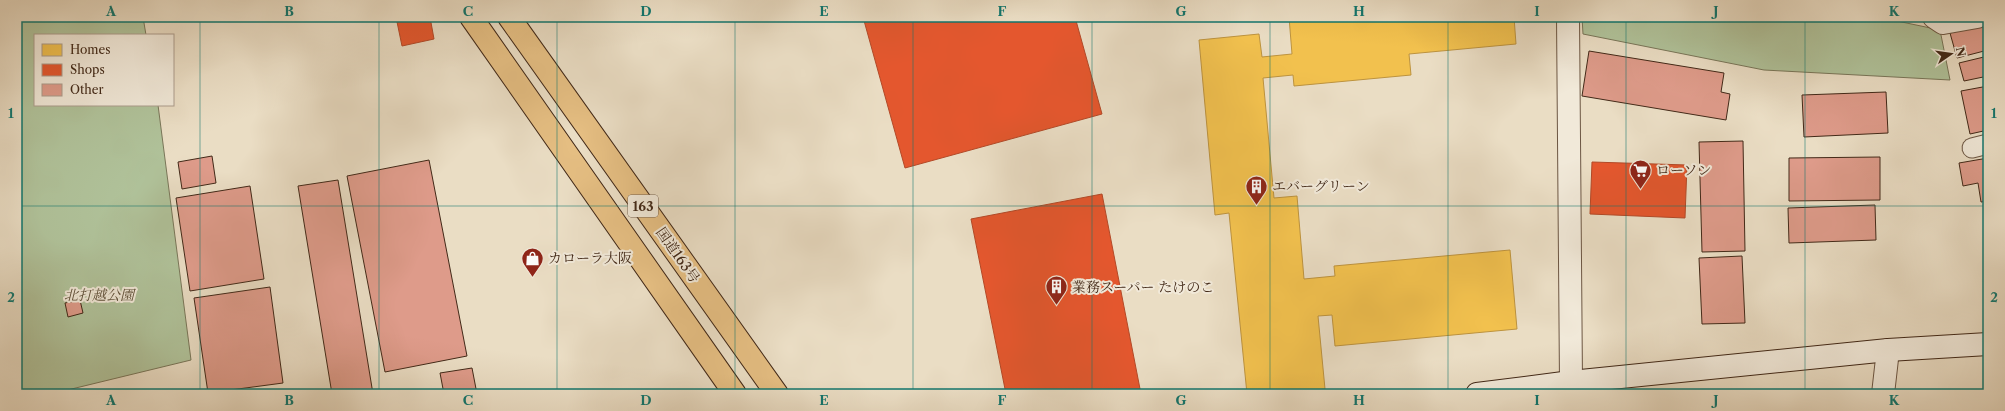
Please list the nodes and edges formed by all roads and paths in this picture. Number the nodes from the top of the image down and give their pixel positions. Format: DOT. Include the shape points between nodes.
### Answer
graph roads {
  1 [pos="471,17"];
  2 [pos="509,17"];
  3 [pos="1568,17"];
  4 [pos="1934,17"];
  5 [pos="1977,17"];
  6 [pos="1988,344"];
  7 [pos="1888,350"];
  8 [pos="1571,382"];
  9 [pos="735,394"];
  10 [pos="777,394"];
  11 [pos="1477,394"];
  12 [pos="1883,394"];
  1 -- 9 [label="highway, 163"];
  2 -- 10 [label="highway, 国道163号 / 163"];
  3 -- 8 [label="street"];
  4 -- 5 [label="street" via="1943,24"];
  6 -- 7 [label="street"];
  7 -- 8 [label="street"];
  7 -- 12 [label="street"];
  8 -- 11 [label="street"];
}
